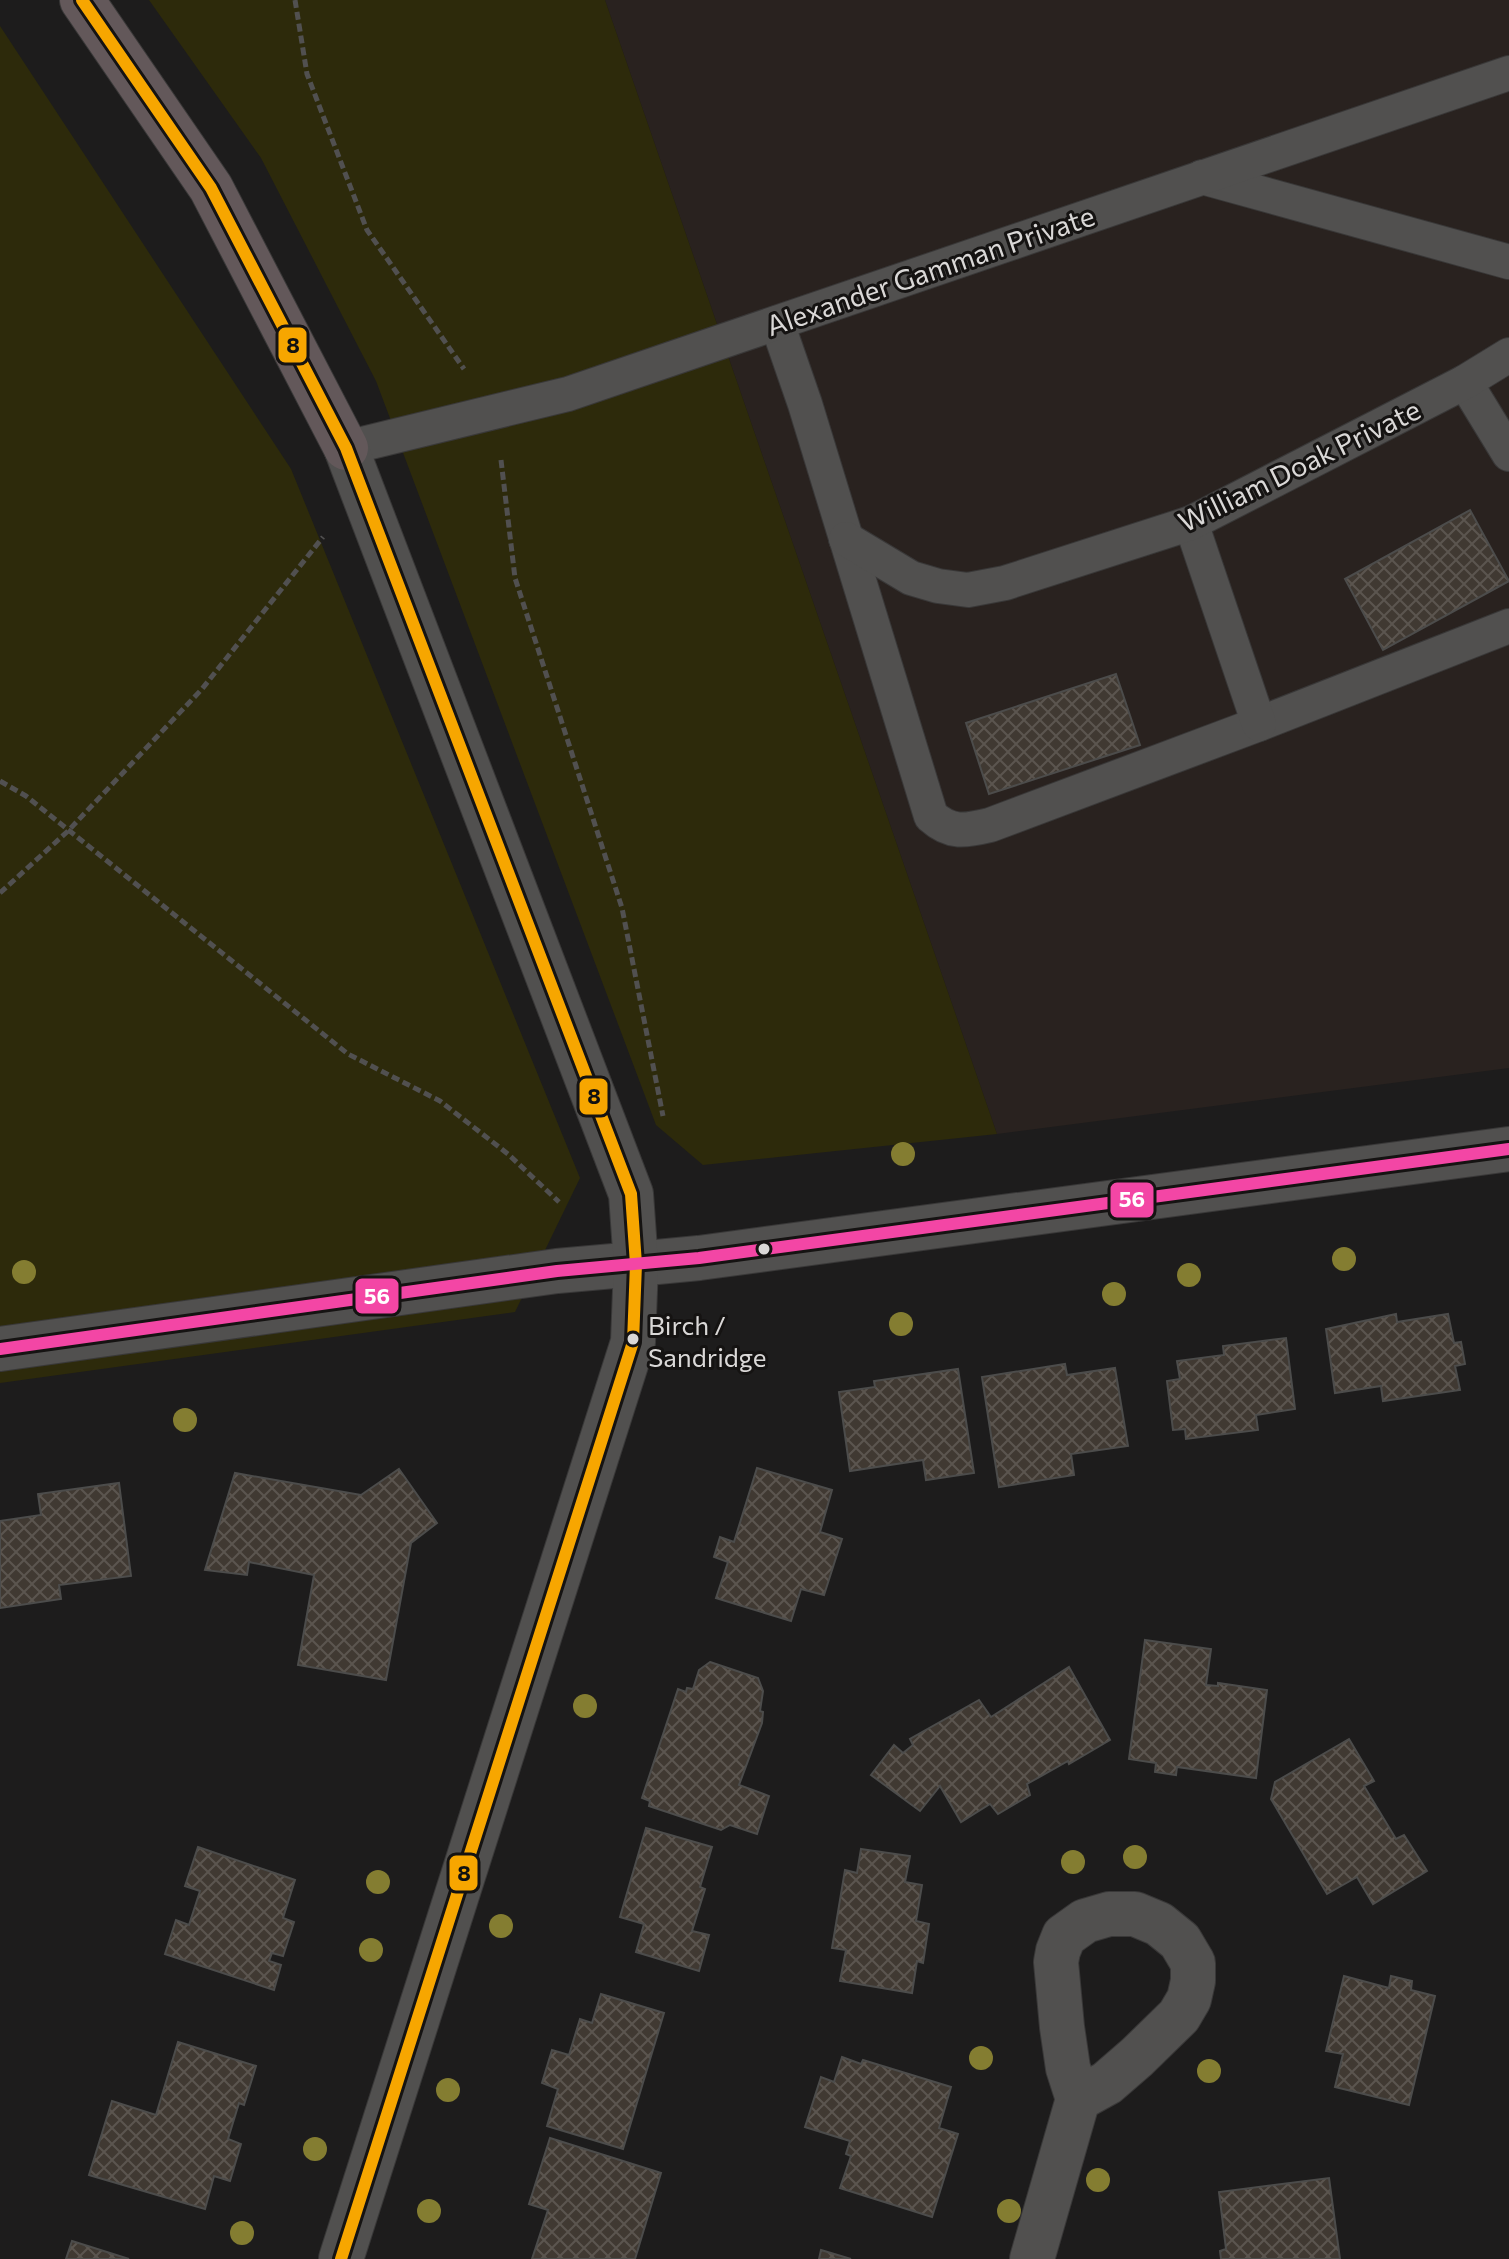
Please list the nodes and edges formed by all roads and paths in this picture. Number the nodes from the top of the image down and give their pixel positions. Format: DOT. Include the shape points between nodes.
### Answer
graph roads {
  1 [pos="82,0"];
  2 [pos="295,0"];
  3 [pos="1509,73"];
  4 [pos="1202,177"];
  5 [pos="1509,262"];
  6 [pos="777,323"];
  7 [pos="1509,355"];
  8 [pos="1465,382"];
  9 [pos="495,413"];
  10 [pos="346,448"];
  11 [pos="1509,454"];
  12 [pos="362,490"];
  13 [pos="1191,523"];
  14 [pos="846,539"];
  15 [pos="1509,626"];
  16 [pos="1259,724"];
  17 [pos="0,781"];
  18 [pos="68,831"];
  19 [pos="0,893"];
  20 [pos="664,1119"];
  21 [pos="1509,1149"];
  22 [pos="559,1202"];
  23 [pos="636,1264"];
  24 [pos="0,1349"];
  25 [pos="1078,2099"];
  26 [pos="341,2259"];
  27 [pos="1032,2259"];
  1 -- 10 [label="main road" via="211,188"];
  2 -- 9 [label="path" via="307,74 367,230"];
  3 -- 4 [label="lane, Alexander Gamman Private"];
  4 -- 5 [label="lane"];
  4 -- 6 [label="lane, Alexander Gamman Private"];
  6 -- 9 [label="lane, Alexander Gamman Private" via="568,394"];
  6 -- 14 [label="lane"];
  7 -- 8 [label="lane, William Doak Private"];
  8 -- 11 [label="lane"];
  8 -- 13 [label="lane, William Doak Private"];
  9 -- 10 [label="lane, Alexander Gamman Private"];
  9 -- 20 [label="path" via="515,578 622,908"];
  10 -- 12 [label="street"];
  12 -- 18 [label="path" via="202,689"];
  12 -- 23 [label="street" via="631,1194"];
  13 -- 14 [label="lane, William Doak Private" via="968,590 911,578"];
  13 -- 16 [label="lane"];
  14 -- 16 [label="lane" via="931,816 943,827 966,831 990,825"];
  15 -- 16 [label="lane"];
  17 -- 18 [label="path"];
  18 -- 19 [label="path"];
  18 -- 22 [label="path" via="348,1054 440,1101"];
  21 -- 23 [label="street"];
  23 -- 24 [label="street"];
  23 -- 26 [label="street" via="633,1342"];
  25 -- 27 [label="street"];
}
